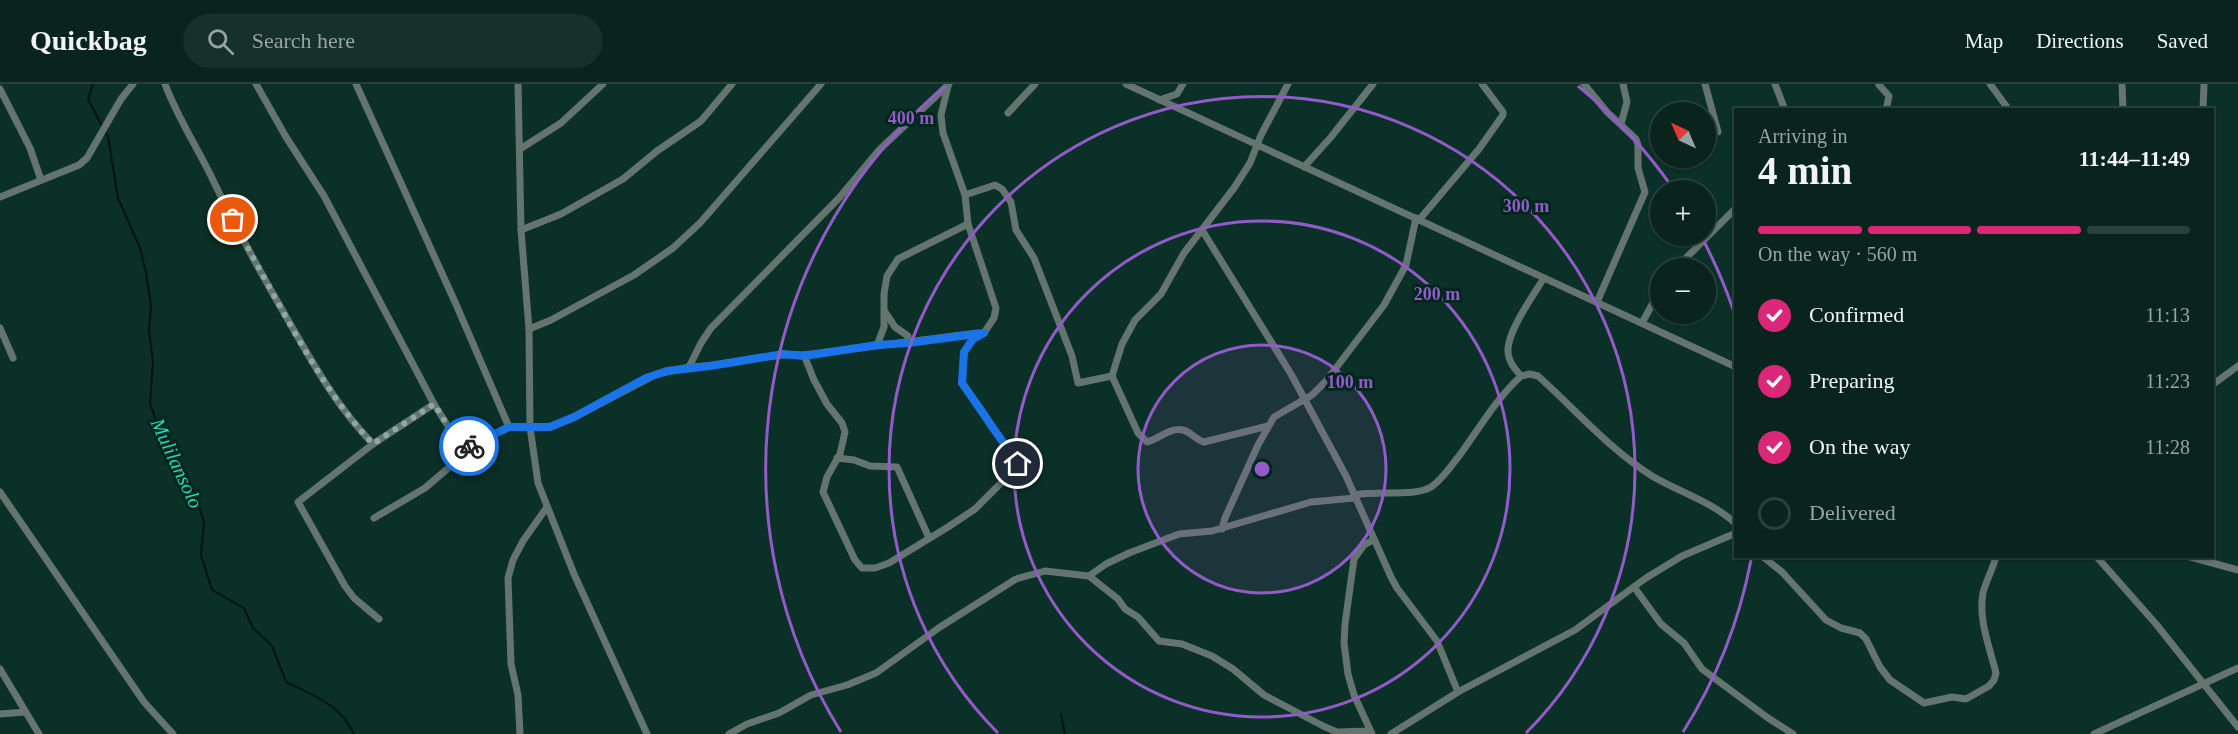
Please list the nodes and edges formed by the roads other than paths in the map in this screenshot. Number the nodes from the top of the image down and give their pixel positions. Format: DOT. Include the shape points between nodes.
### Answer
graph roads {
  1 [pos="133,84"];
  2 [pos="165,84"];
  3 [pos="256,84"];
  4 [pos="356,84"];
  5 [pos="518,84"];
  6 [pos="603,84"];
  7 [pos="732,84"];
  8 [pos="821,84"];
  9 [pos="1035,84"];
  10 [pos="1126,84"];
  11 [pos="1183,84"];
  12 [pos="1288,84"];
  13 [pos="1373,84"];
  14 [pos="1482,84"];
  15 [pos="1584,84"];
  16 [pos="1623,84"];
  17 [pos="1705,84"];
  18 [pos="1775,84"];
  19 [pos="1878,84"];
  20 [pos="1990,84"];
  21 [pos="2122,84"];
  22 [pos="2204,84"];
  23 [pos="0,89"];
  24 [pos="1160,100"];
  25 [pos="1784,108"];
  26 [pos="1886,108"];
  27 [pos="2008,108"];
  28 [pos="2123,108"];
  29 [pos="2203,108"];
  30 [pos="1008,113"];
  31 [pos="1621,124"];
  32 [pos="1718,132"];
  33 [pos="1257,145"];
  34 [pos="520,149"];
  35 [pos="1304,166"];
  36 [pos="41,180"];
  37 [pos="964,195"];
  38 [pos="0,197"];
  39 [pos="1734,210"];
  40 [pos="1417,219"];
  41 [pos="968,224"];
  42 [pos="521,230"];
  43 [pos="1202,230"];
  44 [pos="1686,258"];
  45 [pos="1544,278"];
  46 [pos="1597,302"];
  47 [pos="1650,309"];
  48 [pos="885,312"];
  49 [pos="1642,323"];
  50 [pos="0,328"];
  51 [pos="529,329"];
  52 [pos="984,333"];
  53 [pos="908,343"];
  54 [pos="877,345"];
  55 [pos="804,356"];
  56 [pos="12,358"];
  57 [pos="1734,366"];
  58 [pos="2238,366"];
  59 [pos="689,367"];
  60 [pos="1112,376"];
  61 [pos="1521,376"];
  62 [pos="2214,384"];
  63 [pos="1305,399"];
  64 [pos="434,404"];
  65 [pos="1268,426"];
  66 [pos="509,427"];
  67 [pos="530,427"];
  68 [pos="373,444"];
  69 [pos="473,447"];
  70 [pos="837,458"];
  71 [pos="0,492"];
  72 [pos="1355,497"];
  73 [pos="547,507"];
  74 [pos="374,518"];
  75 [pos="1734,522"];
  76 [pos="1222,529"];
  77 [pos="1734,534"];
  78 [pos="929,538"];
  79 [pos="1373,540"];
  80 [pos="1764,558"];
  81 [pos="1995,558"];
  82 [pos="2098,558"];
  83 [pos="2194,558"];
  84 [pos="2238,570"];
  85 [pos="1089,576"];
  86 [pos="1635,586"];
  87 [pos="379,619"];
  88 [pos="2238,668"];
  89 [pos="0,669"];
  90 [pos="2204,684"];
  91 [pos="1458,692"];
  92 [pos="25,712"];
  93 [pos="0,714"];
  94 [pos="2238,727"];
  95 [pos="1371,732"];
  96 [pos="2098,733"];
  97 [pos="39,734"];
  98 [pos="173,734"];
  99 [pos="520,734"];
  100 [pos="647,734"];
  101 [pos="729,734"];
  102 [pos="1391,734"];
  103 [pos="1793,734"];
  1 -- 36 [label="street" via="87,158"];
  2 -- 68 [label="street" via="259,269 331,393"];
  3 -- 64 [label="street" via="324,196"];
  4 -- 66 [label="street"];
  5 -- 34 [label="street"];
  6 -- 34 [label="street" via="561,123"];
  7 -- 42 [label="street" via="701,121 623,179 561,214"];
  8 -- 51 [label="street" via="700,223 673,248 634,275"];
  9 -- 30 [label="street"];
  10 -- 24 [label="street"];
  11 -- 24 [label="street" via="1177,94"];
  12 -- 33 [label="street"];
  13 -- 35 [label="street"];
  14 -- 40 [label="street" via="1503,115 1479,149"];
  15 -- 31 [label="street"];
  16 -- 31 [label="street" via="1627,102"];
  17 -- 32 [label="street"];
  18 -- 25 [label="street"];
  19 -- 26 [label="street" via="1889,96"];
  20 -- 27 [label="street"];
  21 -- 28 [label="street"];
  22 -- 29 [label="street"];
  23 -- 36 [label="street" via="30,148"];
  24 -- 33 [label="street"];
  31 -- 46 [label="street" via="1638,145 1638,168 1645,192"];
  33 -- 35 [label="street"];
  33 -- 43 [label="street" via="1234,188"];
  34 -- 42 [label="street"];
  35 -- 40 [label="street"];
  36 -- 38 [label="street"];
  37 -- 41 [label="street"];
  37 -- 59 [label="street" via="942,123 949,84 880,149 839,198 711,328"];
  37 -- 60 [label="street" via="995,185 1007,194 1016,230 1034,258 1072,356 1078,383"];
  39 -- 44 [label="street"];
  40 -- 45 [label="street"];
  40 -- 63 [label="street" via="1406,265 1384,305 1326,381"];
  41 -- 48 [label="street" via="898,259 887,276"];
  41 -- 52 [label="street" via="996,308"];
  42 -- 51 [label="street"];
  43 -- 60 [label="street" via="1161,294 1135,320"];
  43 -- 63 [label="street"];
  45 -- 46 [label="street"];
  45 -- 61 [label="street" via="1519,319 1508,347 1512,364"];
  46 -- 49 [label="street"];
  47 -- 49 [label="street"];
  48 -- 53 [label="street" via="895,327 908,336"];
  48 -- 54 [label="street"];
  49 -- 57 [label="street"];
  50 -- 56 [label="street"];
  51 -- 67 [label="street"];
  52 -- 53 [label="street"];
  52 -- 78 [label="street" via="973,339 964,352 962,383 1018,464 975,509"];
  53 -- 54 [label="street"];
  54 -- 55 [label="street"];
  55 -- 59 [label="street" via="783,354"];
  55 -- 70 [label="street" via="845,432"];
  58 -- 62 [label="street"];
  59 -- 67 [label="street" via="657,374 550,427"];
  60 -- 65 [label="street" via="1138,433 1147,442 1180,430 1204,442"];
  61 -- 72 [label="street" via="1497,400 1448,471 1431,487 1417,492 1375,491"];
  61 -- 75 [label="street" via="1538,376 1594,430 1651,475"];
  63 -- 65 [label="street" via="1280,412"];
  63 -- 72 [label="street"];
  64 -- 68 [label="street"];
  64 -- 69 [label="street" via="458,442"];
  65 -- 76 [label="street"];
  66 -- 67 [label="street"];
  66 -- 69 [label="street"];
  67 -- 73 [label="street" via="538,483"];
  68 -- 87 [label="street" via="298,502 345,586"];
  69 -- 74 [label="street" via="426,488"];
  70 -- 78 [label="street" via="870,466 897,467"];
  70 -- 78 [label="street" via="823,492 862,568 889,562"];
  71 -- 98 [label="street" via="144,702"];
  72 -- 76 [label="street" via="1311,502"];
  72 -- 79 [label="street"];
  73 -- 99 [label="street" via="523,541 508,578 511,664"];
  73 -- 100 [label="street"];
  76 -- 85 [label="street" via="1179,534 1129,553"];
  77 -- 86 [label="street" via="1682,556"];
  79 -- 91 [label="street" via="1397,588 1437,641"];
  79 -- 95 [label="street" via="1354,559 1344,643 1354,695"];
  80 -- 81 [label="street" via="1826,621 1860,633 1890,680 1924,703 1952,697 1966,699 1994,680 1996,673 1982,606"];
  82 -- 90 [label="street"];
  83 -- 84 [label="street"];
  85 -- 95 [label="street" via="1160,641 1182,644 1212,656 1264,695 1325,728"];
  85 -- 101 [label="street" via="1045,571 1016,579 876,673 811,695"];
  86 -- 91 [label="street" via="1575,630"];
  86 -- 103 [label="street" via="1661,624 1684,643 1702,669"];
  88 -- 90 [label="street"];
  89 -- 92 [label="street"];
  90 -- 94 [label="street"];
  90 -- 96 [label="street"];
  91 -- 102 [label="street"];
  92 -- 93 [label="street"];
  92 -- 97 [label="street"];
}
